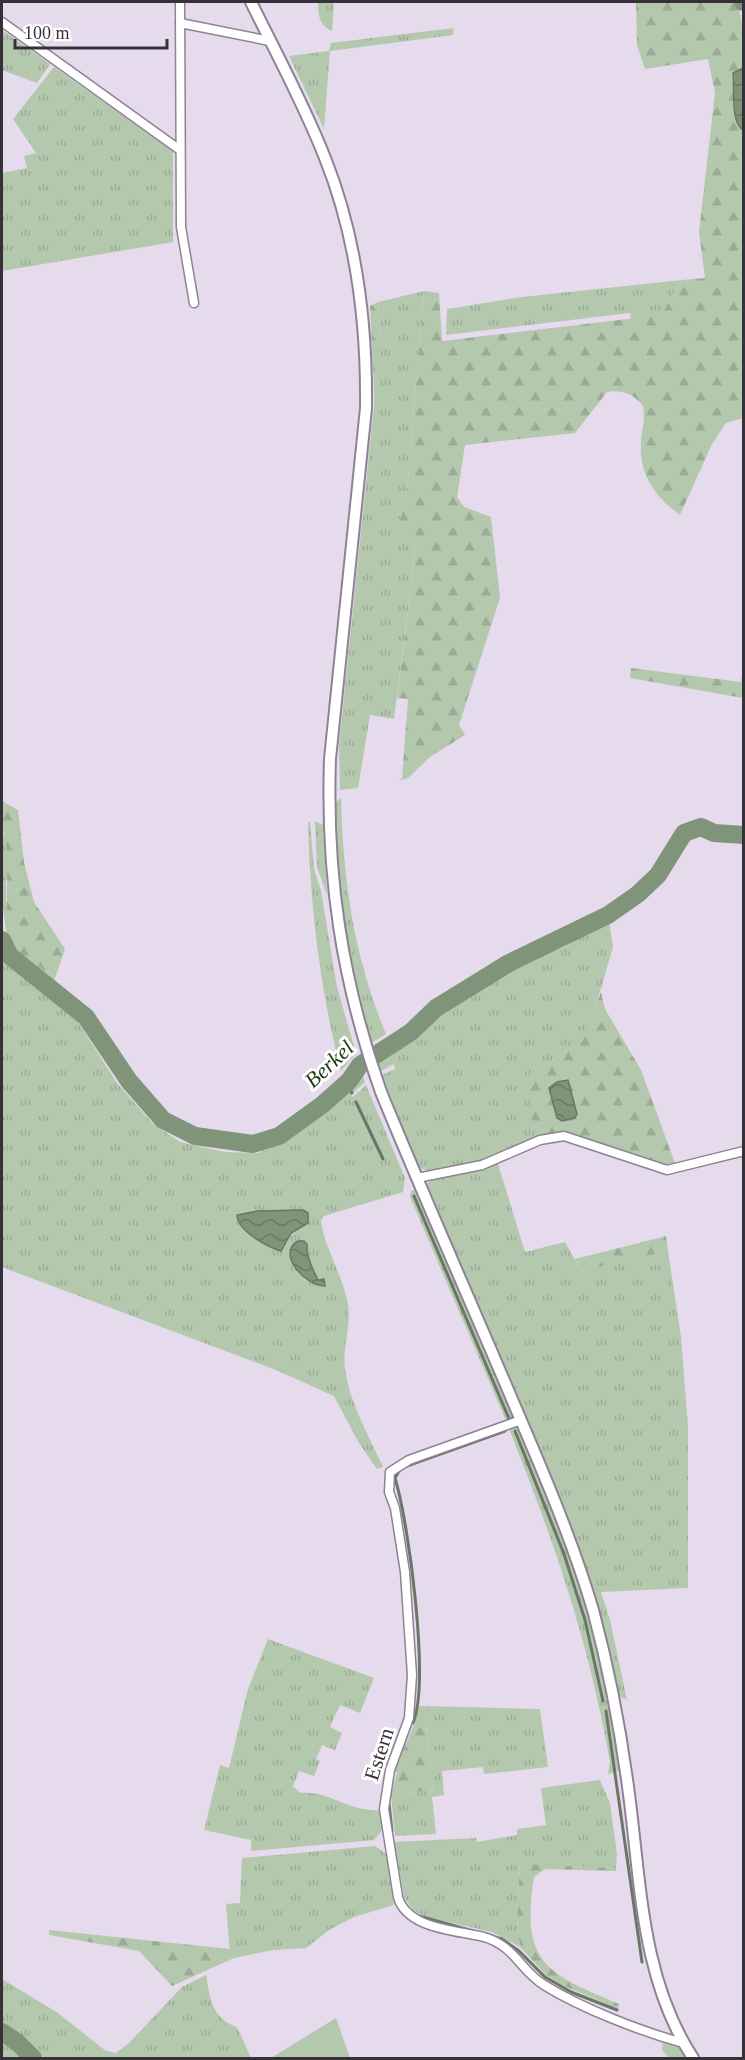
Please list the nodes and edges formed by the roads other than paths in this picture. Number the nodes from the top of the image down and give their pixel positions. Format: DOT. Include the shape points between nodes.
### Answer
graph roads {
  1 [pos="180,2"];
  2 [pos="251,2"];
  3 [pos="2,22"];
  4 [pos="180,23"];
  5 [pos="270,41"];
  6 [pos="180,150"];
  7 [pos="194,303"];
  8 [pos="744,1151"];
  9 [pos="417,1178"];
  10 [pos="521,1420"];
  11 [pos="683,2043"];
  12 [pos="693,2058"];
  1 -- 4 [label="street"];
  2 -- 5 [label="street"];
  3 -- 6 [label="street"];
  4 -- 5 [label="street"];
  4 -- 6 [label="street"];
  5 -- 9 [label="street" via="326,159 357,270 365,340 366,408 330,759 330,857 336,917 360,1032"];
  6 -- 7 [label="street" via="181,227"];
  8 -- 9 [label="street" via="667,1170 564,1136 540,1140 482,1165"];
  9 -- 10 [label="street"];
  10 -- 11 [label="street" via="567,1531 602,1645 625,1765 656,1982"];
  10 -- 11 [label="street, Estern" via="409,1460 390,1472 389,1492 405,1572 412,1675 409,1718 388,1779 384,1809 400,1907 416,1919 502,1945 542,1984"];
  11 -- 12 [label="street"];
}
